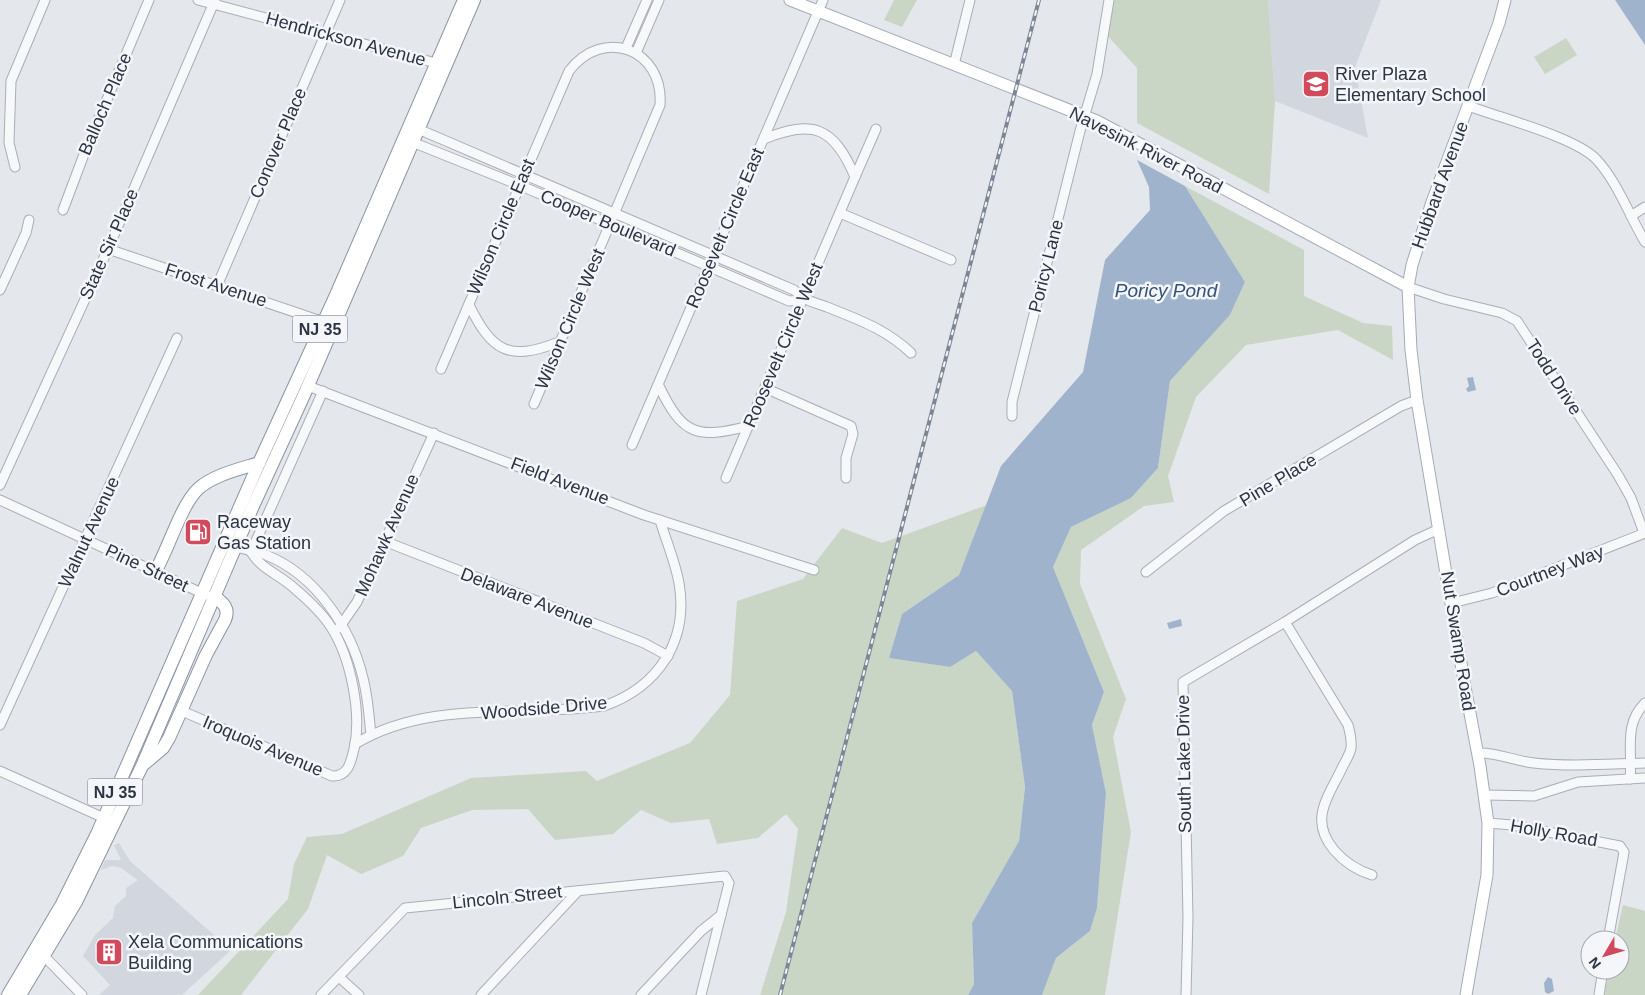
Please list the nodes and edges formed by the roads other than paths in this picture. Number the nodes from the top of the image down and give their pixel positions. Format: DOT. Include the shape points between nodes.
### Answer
graph roads {
  1 [pos="45,0"];
  2 [pos="149,0"];
  3 [pos="198,0"];
  4 [pos="340,0"];
  5 [pos="646,0"];
  6 [pos="659,0"];
  7 [pos="790,0"];
  8 [pos="823,0"];
  9 [pos="970,0"];
  10 [pos="1109,0"];
  11 [pos="1505,0"];
  12 [pos="214,2"];
  13 [pos="471,2"];
  14 [pos="818,11"];
  15 [pos="326,33"];
  16 [pos="626,48"];
  17 [pos="636,53"];
  18 [pos="436,63"];
  19 [pos="954,65"];
  20 [pos="1468,106"];
  21 [pos="1085,116"];
  22 [pos="418,129"];
  23 [pos="876,129"];
  24 [pos="764,139"];
  25 [pos="412,142"];
  26 [pos="15,167"];
  27 [pos="524,175"];
  28 [pos="855,177"];
  29 [pos="519,185"];
  30 [pos="1645,207"];
  31 [pos="63,210"];
  32 [pos="840,213"];
  33 [pos="616,214"];
  34 [pos="1630,216"];
  35 [pos="29,220"];
  36 [pos="611,224"];
  37 [pos="1645,242"];
  38 [pos="108,249"];
  39 [pos="713,256"];
  40 [pos="951,260"];
  41 [pos="708,266"];
  42 [pos="217,286"];
  43 [pos="1408,287"];
  44 [pos="0,290"];
  45 [pos="803,300"];
  46 [pos="469,305"];
  47 [pos="324,322"];
  48 [pos="177,338"];
  49 [pos="559,342"];
  50 [pos="911,353"];
  51 [pos="440,369"];
  52 [pos="308,386"];
  53 [pos="659,386"];
  54 [pos="765,388"];
  55 [pos="323,391"];
  56 [pos="1417,400"];
  57 [pos="534,404"];
  58 [pos="1012,416"];
  59 [pos="749,426"];
  60 [pos="434,433"];
  61 [pos="632,445"];
  62 [pos="259,463"];
  63 [pos="726,478"];
  64 [pos="846,478"];
  65 [pos="0,485"];
  66 [pos="0,500"];
  67 [pos="660,520"];
  68 [pos="1439,529"];
  69 [pos="1644,533"];
  70 [pos="85,539"];
  71 [pos="384,541"];
  72 [pos="237,547"];
  73 [pos="251,552"];
  74 [pos="814,570"];
  75 [pos="155,572"];
  76 [pos="1146,572"];
  77 [pos="207,595"];
  78 [pos="1452,603"];
  79 [pos="1285,622"];
  80 [pos="342,626"];
  81 [pos="333,632"];
  82 [pos="668,656"];
  83 [pos="1645,703"];
  84 [pos="182,711"];
  85 [pos="0,725"];
  86 [pos="371,735"];
  87 [pos="355,744"];
  88 [pos="1478,753"];
  89 [pos="1630,763"];
  90 [pos="1645,763"];
  91 [pos="1576,765"];
  92 [pos="142,766"];
  93 [pos="0,771"];
  94 [pos="1630,778"];
  95 [pos="1645,778"];
  96 [pos="1578,782"];
  97 [pos="1485,794"];
  98 [pos="104,818"];
  99 [pos="1488,823"];
  100 [pos="1372,875"];
  101 [pos="578,890"];
  102 [pos="721,915"];
  103 [pos="1610,930"];
  104 [pos="45,957"];
  105 [pos="339,976"];
  106 [pos="1601,980"];
  107 [pos="8,995"];
  108 [pos="20,995"];
  109 [pos="82,995"];
  110 [pos="322,995"];
  111 [pos="359,995"];
  112 [pos="481,995"];
  113 [pos="641,995"];
  114 [pos="701,995"];
  115 [pos="1186,995"];
  116 [pos="1466,995"];
  117 [pos="1599,995"];
  1 -- 26 [label="street" via="11,81 9,143"];
  2 -- 31 [label="street, Balloch Place"];
  3 -- 12 [label="street, Hendrickson Avenue"];
  4 -- 15 [label="street, Conover Place"];
  5 -- 16 [label="street"];
  6 -- 17 [label="street"];
  7 -- 14 [label="main road, Navesink River Road"];
  8 -- 14 [label="street, Roosevelt Circle East"];
  9 -- 19 [label="street"];
  10 -- 21 [label="street, Poricy Lane" via="1097,74"];
  11 -- 20 [label="main road, Hubbard Avenue"];
  12 -- 15 [label="street, Hendrickson Avenue"];
  12 -- 38 [label="street, State Sir Place"];
  13 -- 18 [label="highway, NJ 35"];
  13 -- 22 [label="highway, NJ 35"];
  14 -- 19 [label="main road, Navesink River Road"];
  14 -- 24 [label="street, Roosevelt Circle East"];
  15 -- 18 [label="street, Hendrickson Avenue"];
  15 -- 42 [label="street, Conover Place"];
  16 -- 17 [label="street, Wilson Circle West"];
  16 -- 27 [label="street, Wilson Circle East" via="614,46 588,52 569,71"];
  17 -- 33 [label="street, Wilson Circle West" via="653,69 660,84 660,105"];
  18 -- 47 [label="highway, NJ 35"];
  19 -- 21 [label="main road, Navesink River Road"];
  20 -- 34 [label="street" via="1556,136 1591,154 1605,170"];
  20 -- 43 [label="main road, Hubbard Avenue" via="1424,224"];
  21 -- 43 [label="main road, Navesink River Road"];
  21 -- 58 [label="street, Poricy Lane" via="1012,402"];
  22 -- 25 [label="highway, NJ 35"];
  22 -- 27 [label="street, Cooper Boulevard"];
  23 -- 28 [label="street"];
  24 -- 28 [label="street" via="796,128 819,131 839,145"];
  24 -- 39 [label="street, Roosevelt Circle East"];
  25 -- 29 [label="street, Cooper Boulevard"];
  25 -- 52 [label="highway, NJ 35"];
  27 -- 29 [label="street, Wilson Circle East"];
  27 -- 33 [label="street, Cooper Boulevard"];
  28 -- 32 [label="street, Roosevelt Circle West"];
  29 -- 36 [label="street, Cooper Boulevard"];
  29 -- 46 [label="street, Wilson Circle East"];
  30 -- 34 [label="street"];
  32 -- 40 [label="street"];
  32 -- 45 [label="street, Roosevelt Circle West"];
  33 -- 36 [label="street, Wilson Circle West"];
  33 -- 39 [label="street, Cooper Boulevard"];
  34 -- 37 [label="street"];
  35 -- 44 [label="street"];
  36 -- 41 [label="street, Cooper Boulevard"];
  36 -- 49 [label="street, Wilson Circle West"];
  38 -- 42 [label="street, Frost Avenue"];
  38 -- 65 [label="street, State Sir Place"];
  39 -- 41 [label="street, Roosevelt Circle East"];
  39 -- 45 [label="street, Cooper Boulevard" via="794,290"];
  41 -- 45 [label="street, Cooper Boulevard" via="792,302"];
  41 -- 53 [label="street, Roosevelt Circle East"];
  42 -- 47 [label="street, Frost Avenue"];
  43 -- 56 [label="main road, Nut Swamp Road"];
  43 -- 69 [label="street, Todd Drive" via="1502,313 1517,321 1618,475"];
  45 -- 50 [label="street, Cooper Boulevard" via="893,335"];
  45 -- 54 [label="street, Roosevelt Circle West"];
  46 -- 49 [label="street" via="486,336 504,348 528,352"];
  46 -- 51 [label="street, Wilson Circle East"];
  47 -- 62 [label="highway, NJ 35"];
  48 -- 70 [label="street, Walnut Avenue"];
  49 -- 57 [label="street, Wilson Circle West"];
  52 -- 55 [label="street, Field Avenue"];
  52 -- 72 [label="highway, NJ 35"];
  53 -- 59 [label="street" via="677,418 692,429 713,434"];
  53 -- 61 [label="street, Roosevelt Circle East"];
  54 -- 59 [label="street, Roosevelt Circle West"];
  54 -- 64 [label="street" via="851,426 853,434 846,458"];
  55 -- 60 [label="street, Field Avenue"];
  55 -- 73 [label="street"];
  56 -- 68 [label="main road, Nut Swamp Road"];
  56 -- 76 [label="street, Pine Place" via="1401,406 1224,512"];
  59 -- 63 [label="street, Roosevelt Circle West"];
  60 -- 67 [label="street, Field Avenue"];
  60 -- 71 [label="street, Mohawk Avenue"];
  62 -- 75 [label="highway" via="199,488"];
  62 -- 77 [label="highway, NJ 35"];
  66 -- 70 [label="street, Pine Street"];
  67 -- 74 [label="street, Field Avenue"];
  67 -- 82 [label="street, Woodside Drive" via="674,562 681,602 678,630"];
  68 -- 78 [label="main road, Nut Swamp Road"];
  68 -- 79 [label="street, South Lake Drive" via="1415,540"];
  69 -- 78 [label="street, Courtney Way" via="1492,594"];
  70 -- 75 [label="street, Pine Street"];
  70 -- 85 [label="street, Walnut Avenue"];
  71 -- 80 [label="street, Mohawk Avenue" via="357,602"];
  71 -- 82 [label="street, Delaware Avenue" via="644,643"];
  72 -- 73 [label="street"];
  72 -- 77 [label="highway, NJ 35"];
  73 -- 80 [label="street" via="265,554 298,574 324,599"];
  73 -- 81 [label="street" via="258,564 293,586 308,600"];
  75 -- 77 [label="street, Pine Street"];
  77 -- 84 [label="highway" via="222,602 228,614"];
  77 -- 92 [label="highway, NJ 35"];
  77 -- 98 [label="highway, NJ 35"];
  78 -- 88 [label="main road, Nut Swamp Road"];
  79 -- 100 [label="street" via="1348,725 1350,735 1350,751 1322,811 1322,830 1330,845 1347,863"];
  79 -- 115 [label="street, South Lake Drive" via="1182,682 1188,926"];
  80 -- 81 [label="street, Mohawk Avenue"];
  80 -- 86 [label="street" via="364,679"];
  81 -- 87 [label="street" via="349,671 354,695"];
  82 -- 86 [label="street, Woodside Drive" via="641,687 604,706 433,717 393,726"];
  83 -- 89 [label="street" via="1632,723"];
  84 -- 87 [label="street, Iroquois Avenue" via="332,776 346,772"];
  84 -- 92 [label="highway" via="163,748"];
  86 -- 87 [label="street, Woodside Drive"];
  88 -- 91 [label="street" via="1489,752 1533,763"];
  88 -- 97 [label="main road, Nut Swamp Road"];
  89 -- 90 [label="street"];
  89 -- 91 [label="street"];
  89 -- 94 [label="street"];
  91 -- 96 [label="street"];
  92 -- 104 [label="highway, NJ 35" via="104,848"];
  93 -- 98 [label="street"];
  94 -- 95 [label="street"];
  94 -- 96 [label="street"];
  96 -- 97 [label="street" via="1534,796"];
  97 -- 99 [label="main road, Nut Swamp Road"];
  98 -- 107 [label="highway, NJ 35" via="62,904"];
  99 -- 103 [label="street, Holly Road" via="1620,846 1624,852"];
  99 -- 116 [label="main road, Nut Swamp Road" via="1487,875"];
  101 -- 102 [label="street, Lincoln Street" via="719,875 728,877 729,883"];
  101 -- 105 [label="street, Lincoln Street" via="405,908"];
  101 -- 112 [label="street"];
  102 -- 113 [label="street" via="701,931"];
  102 -- 114 [label="street"];
  104 -- 108 [label="highway, NJ 35"];
  104 -- 109 [label="street"];
  105 -- 110 [label="street, Lincoln Street"];
  105 -- 111 [label="street"];
  106 -- 117 [label="street"];
}
